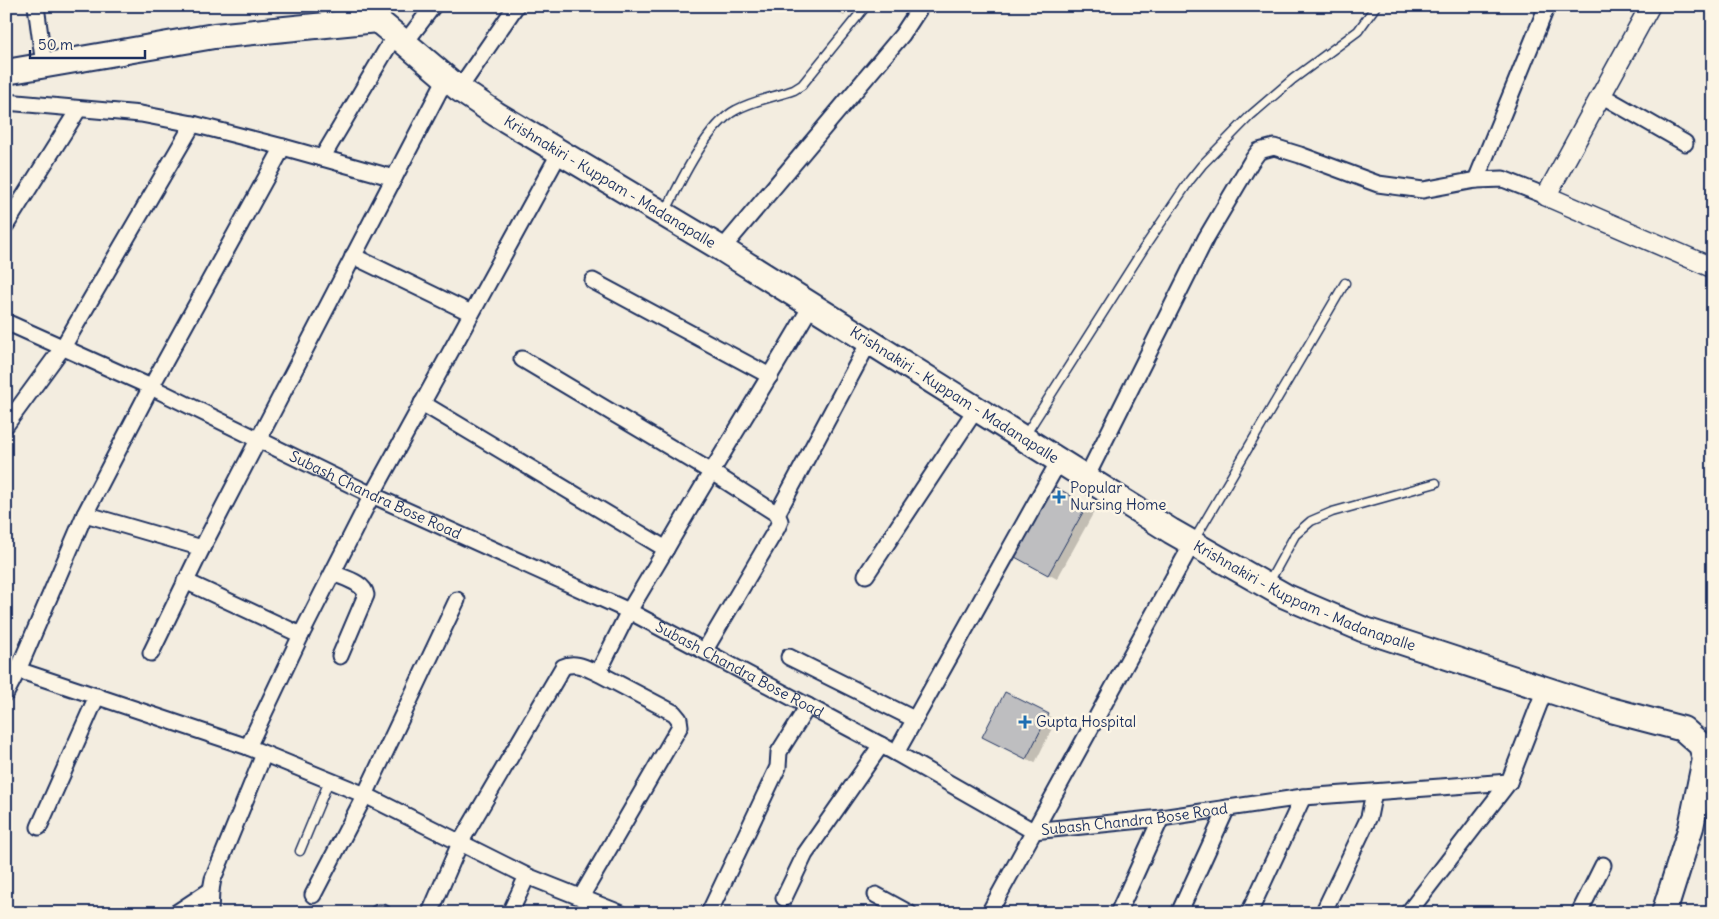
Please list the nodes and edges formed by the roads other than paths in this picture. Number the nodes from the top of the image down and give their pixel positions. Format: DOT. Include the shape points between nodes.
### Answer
graph roads {
  1 [pos="36,6"];
  2 [pos="433,6"];
  3 [pos="516,6"];
  4 [pos="866,6"];
  5 [pos="921,6"];
  6 [pos="1376,6"];
  7 [pos="1547,6"];
  8 [pos="1650,6"];
  9 [pos="373,13"];
  10 [pos="400,39"];
  11 [pos="44,65"];
  12 [pos="6,72"];
  13 [pos="452,84"];
  14 [pos="1601,95"];
  15 [pos="6,102"];
  16 [pos="78,110"];
  17 [pos="193,124"];
  18 [pos="1685,143"];
  19 [pos="283,147"];
  20 [pos="560,152"];
  21 [pos="322,158"];
  22 [pos="394,178"];
  23 [pos="1476,180"];
  24 [pos="1546,196"];
  25 [pos="664,215"];
  26 [pos="6,225"];
  27 [pos="722,250"];
  28 [pos="353,256"];
  29 [pos="1713,268"];
  30 [pos="593,282"];
  31 [pos="1345,283"];
  32 [pos="811,306"];
  33 [pos="471,313"];
  34 [pos="6,322"];
  35 [pos="869,342"];
  36 [pos="63,347"];
  37 [pos="522,359"];
  38 [pos="770,376"];
  39 [pos="151,387"];
  40 [pos="422,403"];
  41 [pos="976,409"];
  42 [pos="6,425"];
  43 [pos="258,439"];
  44 [pos="1023,439"];
  45 [pos="1059,461"];
  46 [pos="710,471"];
  47 [pos="1086,478"];
  48 [pos="1436,483"];
  49 [pos="372,495"];
  50 [pos="85,514"];
  51 [pos="777,514"];
  52 [pos="1192,544"];
  53 [pos="202,548"];
  54 [pos="666,550"];
  55 [pos="333,573"];
  56 [pos="866,575"];
  57 [pos="186,582"];
  58 [pos="1267,586"];
  59 [pos="457,600"];
  60 [pos="629,611"];
  61 [pos="302,635"];
  62 [pos="705,650"];
  63 [pos="150,653"];
  64 [pos="340,656"];
  65 [pos="789,657"];
  66 [pos="18,670"];
  67 [pos="598,673"];
  68 [pos="1545,689"];
  69 [pos="6,694"];
  70 [pos="97,696"];
  71 [pos="808,706"];
  72 [pos="914,719"];
  73 [pos="1707,739"];
  74 [pos="881,745"];
  75 [pos="248,748"];
  76 [pos="896,753"];
  77 [pos="264,754"];
  78 [pos="329,781"];
  79 [pos="1509,782"];
  80 [pos="1374,792"];
  81 [pos="364,795"];
  82 [pos="1303,797"];
  83 [pos="1227,808"];
  84 [pos="1161,818"];
  85 [pos="39,827"];
  86 [pos="1034,831"];
  87 [pos="460,843"];
  88 [pos="300,851"];
  89 [pos="1602,865"];
  90 [pos="527,876"];
  91 [pos="211,890"];
  92 [pos="313,895"];
  93 [pos="876,896"];
  94 [pos="581,897"];
  95 [pos="784,898"];
  96 [pos="176,913"];
  97 [pos="210,913"];
  98 [pos="378,913"];
  99 [pos="383,913"];
  100 [pos="430,913"];
  101 [pos="510,913"];
  102 [pos="620,913"];
  103 [pos="709,913"];
  104 [pos="909,913"];
  105 [pos="989,913"];
  106 [pos="1118,913"];
  107 [pos="1179,913"];
  108 [pos="1249,913"];
  109 [pos="1323,913"];
  110 [pos="1408,913"];
  111 [pos="1579,913"];
  112 [pos="1664,913"];
  1 -- 11 [label="street"];
  2 -- 10 [label="street"];
  3 -- 13 [label="street"];
  4 -- 25 [label="lane" via="802,85 724,117 694,157"];
  5 -- 27 [label="street" via="902,35"];
  6 -- 44 [label="lane" via="1358,31 1258,109 1202,165 1144,248"];
  7 -- 23 [label="street"];
  8 -- 14 [label="street"];
  9 -- 10 [label="main road, Krishnakiri - Kuppam - Madanapalle"];
  9 -- 11 [label="main road"];
  10 -- 13 [label="main road, Krishnakiri - Kuppam - Madanapalle"];
  10 -- 21 [label="street"];
  11 -- 12 [label="main road"];
  13 -- 20 [label="main road, Krishnakiri - Kuppam - Madanapalle"];
  13 -- 22 [label="street"];
  14 -- 18 [label="street"];
  14 -- 24 [label="street"];
  15 -- 16 [label="street"];
  16 -- 17 [label="street" via="140,114"];
  16 -- 26 [label="street"];
  17 -- 19 [label="street"];
  17 -- 36 [label="street"];
  19 -- 21 [label="street"];
  19 -- 39 [label="street"];
  20 -- 25 [label="main road, Krishnakiri - Kuppam - Madanapalle"];
  20 -- 33 [label="street"];
  21 -- 22 [label="street"];
  22 -- 28 [label="street"];
  23 -- 24 [label="street" via="1503,179"];
  23 -- 47 [label="street" via="1423,190 1378,184 1274,147 1259,151 1206,238"];
  24 -- 29 [label="street"];
  25 -- 27 [label="main road, Krishnakiri - Kuppam - Madanapalle"];
  27 -- 32 [label="main road, Krishnakiri - Kuppam - Madanapalle"];
  28 -- 33 [label="street"];
  28 -- 43 [label="street"];
  30 -- 38 [label="street"];
  31 -- 52 [label="lane"];
  32 -- 35 [label="main road, Krishnakiri - Kuppam - Madanapalle"];
  32 -- 38 [label="street"];
  33 -- 40 [label="street"];
  34 -- 36 [label="street, Subash Chandra Bose Road"];
  35 -- 41 [label="main road, Krishnakiri - Kuppam - Madanapalle"];
  35 -- 51 [label="street"];
  36 -- 39 [label="street, Subash Chandra Bose Road"];
  36 -- 42 [label="street"];
  37 -- 46 [label="street"];
  38 -- 46 [label="street"];
  39 -- 43 [label="street, Subash Chandra Bose Road"];
  39 -- 50 [label="street"];
  40 -- 49 [label="street"];
  40 -- 54 [label="street"];
  41 -- 44 [label="main road, Krishnakiri - Kuppam - Madanapalle"];
  41 -- 56 [label="street"];
  43 -- 49 [label="street, Subash Chandra Bose Road"];
  43 -- 53 [label="street"];
  44 -- 45 [label="main road, Krishnakiri - Kuppam - Madanapalle"];
  45 -- 47 [label="main road, Krishnakiri - Kuppam - Madanapalle"];
  45 -- 72 [label="street"];
  46 -- 51 [label="street"];
  46 -- 54 [label="street"];
  47 -- 52 [label="main road, Krishnakiri - Kuppam - Madanapalle"];
  48 -- 58 [label="lane" via="1311,520 1295,536"];
  49 -- 55 [label="street"];
  49 -- 60 [label="street, Subash Chandra Bose Road"];
  50 -- 53 [label="street"];
  50 -- 66 [label="street"];
  51 -- 62 [label="street" via="780,521 777,528"];
  52 -- 58 [label="main road, Krishnakiri - Kuppam - Madanapalle"];
  52 -- 86 [label="street"];
  53 -- 57 [label="street"];
  54 -- 60 [label="street"];
  55 -- 61 [label="street"];
  55 -- 64 [label="street" via="366,590"];
  57 -- 61 [label="street"];
  57 -- 63 [label="street"];
  58 -- 68 [label="main road, Krishnakiri - Kuppam - Madanapalle" via="1354,626"];
  59 -- 81 [label="street"];
  60 -- 62 [label="street, Subash Chandra Bose Road"];
  60 -- 67 [label="street"];
  61 -- 75 [label="street"];
  62 -- 71 [label="street, Subash Chandra Bose Road"];
  65 -- 72 [label="street"];
  66 -- 69 [label="street"];
  66 -- 70 [label="street"];
  67 -- 87 [label="street" via="575,664 563,667"];
  67 -- 94 [label="street" via="674,713 680,719 680,726"];
  68 -- 73 [label="main road, Krishnakiri - Kuppam - Madanapalle"];
  68 -- 79 [label="street"];
  70 -- 75 [label="street"];
  70 -- 85 [label="street"];
  71 -- 74 [label="street, Subash Chandra Bose Road"];
  71 -- 103 [label="street" via="779,752 778,767"];
  72 -- 76 [label="street"];
  73 -- 112 [label="main road, Krishnakiri - Kuppam - Madanapalle" via="1691,827"];
  74 -- 76 [label="street, Subash Chandra Bose Road"];
  74 -- 95 [label="street" via="804,854"];
  75 -- 77 [label="street"];
  76 -- 86 [label="street, Subash Chandra Bose Road"];
  77 -- 78 [label="street"];
  77 -- 91 [label="street"];
  78 -- 81 [label="street"];
  78 -- 88 [label="lane"];
  79 -- 80 [label="street, Subash Chandra Bose Road"];
  79 -- 110 [label="street"];
  80 -- 82 [label="street, Subash Chandra Bose Road"];
  80 -- 109 [label="street" via="1369,817"];
  81 -- 87 [label="street"];
  81 -- 92 [label="street"];
  82 -- 83 [label="street, Subash Chandra Bose Road"];
  82 -- 108 [label="street"];
  83 -- 84 [label="street, Subash Chandra Bose Road"];
  83 -- 107 [label="street"];
  84 -- 86 [label="street, Subash Chandra Bose Road"];
  84 -- 106 [label="street"];
  86 -- 105 [label="street"];
  87 -- 90 [label="street"];
  87 -- 100 [label="street"];
  89 -- 111 [label="street"];
  90 -- 94 [label="street"];
  90 -- 101 [label="street"];
  91 -- 96 [label="street"];
  91 -- 97 [label="street"];
  93 -- 104 [label="street"];
  94 -- 102 [label="street"];
  98 -- 99 [label="street"];
}
